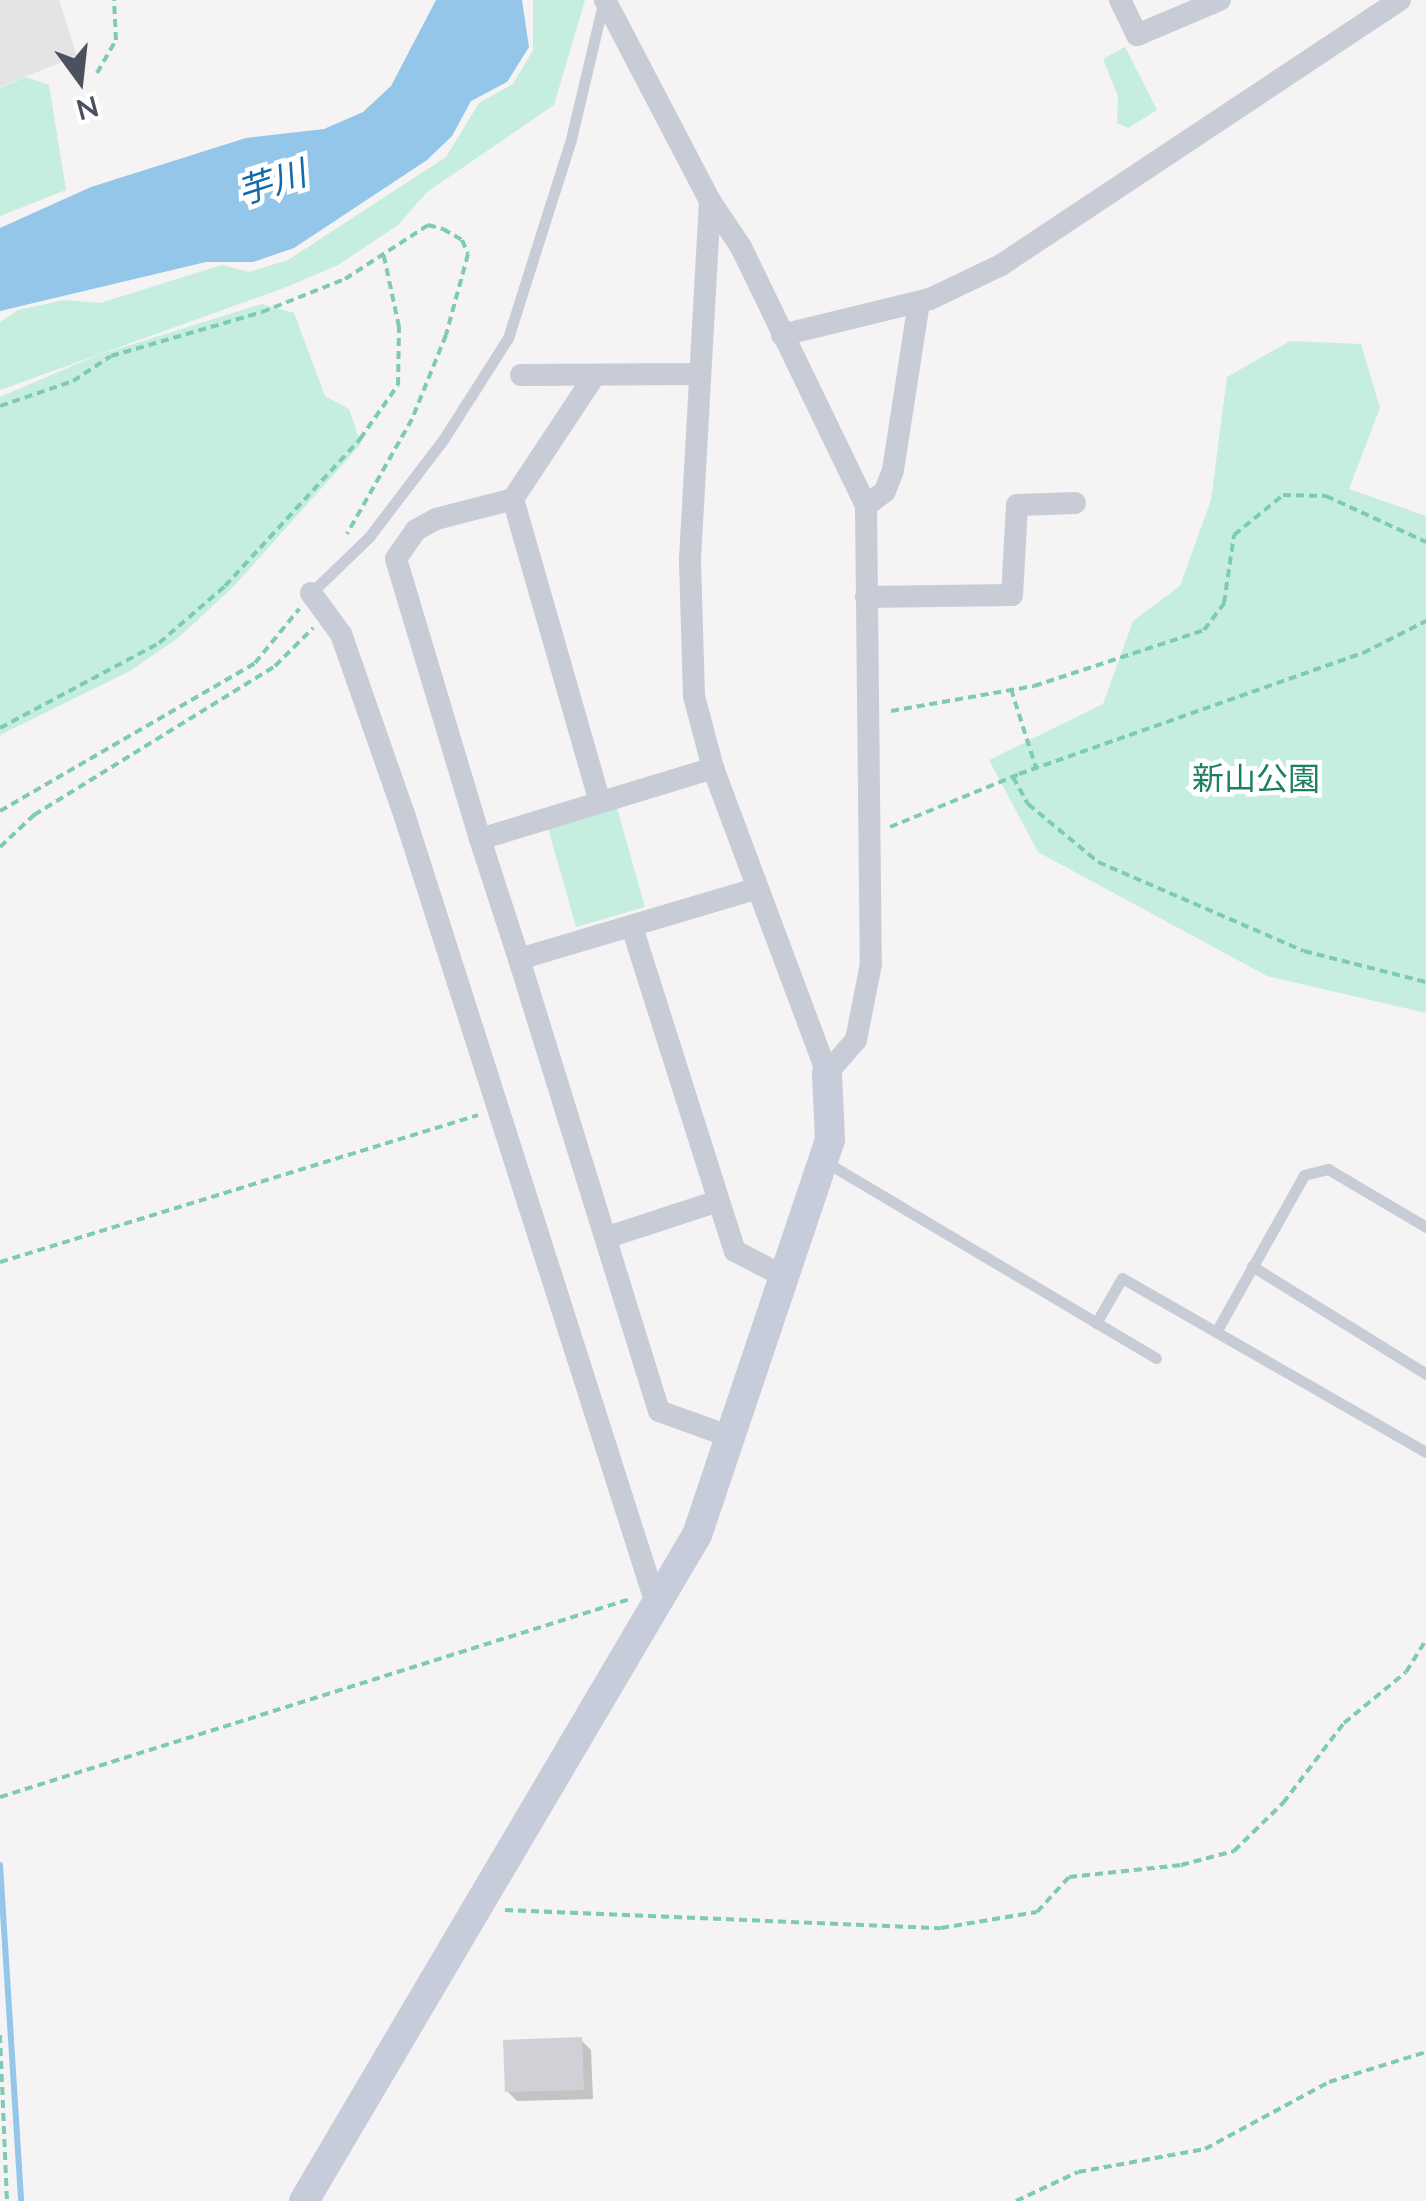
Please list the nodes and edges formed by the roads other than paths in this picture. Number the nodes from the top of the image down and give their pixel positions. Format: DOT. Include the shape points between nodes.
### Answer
graph roads {
  1 [pos="605,0"];
  2 [pos="1120,0"];
  3 [pos="1220,0"];
  4 [pos="1400,0"];
  5 [pos="710,201"];
  6 [pos="919,302"];
  7 [pos="782,334"];
  8 [pos="699,374"];
  9 [pos="595,375"];
  10 [pos="522,376"];
  11 [pos="513,499"];
  12 [pos="1074,503"];
  13 [pos="866,506"];
  14 [pos="311,593"];
  15 [pos="866,598"];
  16 [pos="713,768"];
  17 [pos="600,802"];
  18 [pos="480,839"];
  19 [pos="758,888"];
  20 [pos="632,927"];
  21 [pos="519,959"];
  22 [pos="827,1073"];
  23 [pos="824,1161"];
  24 [pos="718,1201"];
  25 [pos="1426,1227"];
  26 [pos="608,1237"];
  27 [pos="1252,1266"];
  28 [pos="783,1276"];
  29 [pos="1096,1323"];
  30 [pos="1216,1332"];
  31 [pos="1156,1358"];
  32 [pos="1426,1374"];
  33 [pos="731,1436"];
  34 [pos="1425,1448"];
  35 [pos="658,1595"];
  36 [pos="304,2201"];
  1 -- 5 [label="street"];
  1 -- 14 [label="lane" via="572,138 508,338 443,440 369,537"];
  2 -- 3 [label="street" via="1137,35"];
  4 -- 6 [label="street" via="1002,265"];
  5 -- 7 [label="street" via="741,247"];
  5 -- 8 [label="street"];
  6 -- 7 [label="street"];
  6 -- 13 [label="street" via="893,470 885,491"];
  7 -- 13 [label="street"];
  8 -- 9 [label="street"];
  8 -- 16 [label="street" via="690,652"];
  9 -- 10 [label="street"];
  9 -- 11 [label="street"];
  11 -- 17 [label="street"];
  11 -- 18 [label="street" via="436,518 416,530 396,559"];
  12 -- 15 [label="street" via="1016,505 1012,595"];
  13 -- 15 [label="street"];
  14 -- 35 [label="street" via="340,634"];
  15 -- 22 [label="street" via="875,901 856,1040"];
  16 -- 17 [label="street"];
  16 -- 19 [label="street"];
  17 -- 18 [label="street"];
  18 -- 21 [label="street"];
  19 -- 20 [label="street"];
  19 -- 22 [label="street"];
  20 -- 21 [label="street"];
  20 -- 24 [label="street"];
  21 -- 26 [label="street"];
  22 -- 23 [label="street" via="830,1140"];
  23 -- 28 [label="street"];
  23 -- 29 [label="lane"];
  24 -- 26 [label="street"];
  24 -- 28 [label="street" via="735,1251"];
  25 -- 27 [label="lane" via="1328,1169 1304,1175"];
  26 -- 33 [label="street" via="659,1411"];
  27 -- 30 [label="lane"];
  27 -- 32 [label="lane"];
  28 -- 33 [label="street"];
  29 -- 30 [label="lane" via="1122,1278"];
  29 -- 31 [label="lane"];
  30 -- 34 [label="lane"];
  33 -- 35 [label="street" via="697,1536"];
  35 -- 36 [label="street"];
}
